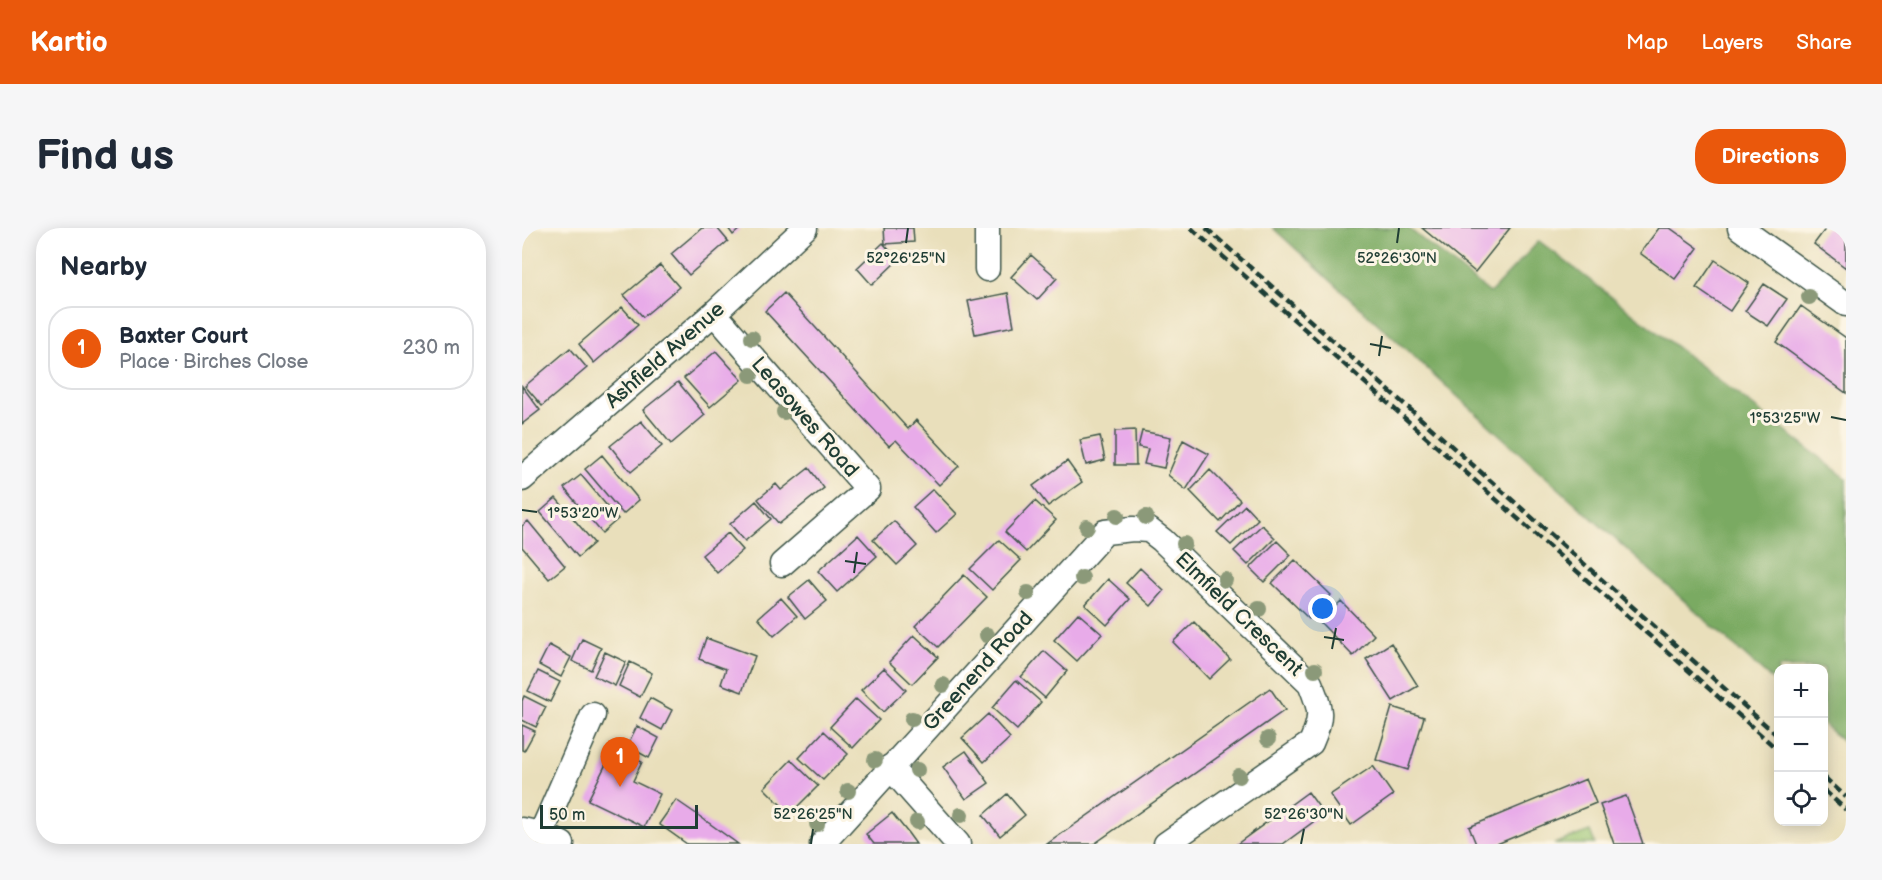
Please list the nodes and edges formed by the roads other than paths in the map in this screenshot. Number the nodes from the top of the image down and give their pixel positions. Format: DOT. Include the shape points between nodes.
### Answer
graph roads {
  1 [pos="805,228"];
  2 [pos="987,228"];
  3 [pos="1740,228"];
  4 [pos="987,269"];
  5 [pos="1846,304"];
  6 [pos="714,313"];
  7 [pos="522,479"];
  8 [pos="1149,530"];
  9 [pos="782,564"];
  10 [pos="593,715"];
  11 [pos="890,767"];
  12 [pos="542,836"];
  13 [pos="822,844"];
  14 [pos="958,844"];
  15 [pos="1166,844"];
  1 -- 6 [label="street, Ashfield Avenue"];
  2 -- 4 [label="street"];
  3 -- 5 [label="street"];
  6 -- 7 [label="street, Ashfield Avenue"];
  6 -- 9 [label="street, Leasowes Road" via="868,489"];
  8 -- 11 [label="street, Greenend Road" via="1105,532"];
  8 -- 15 [label="street, Elmfield Crescent" via="1310,683 1320,706 1319,725 1311,743"];
  10 -- 12 [label="street"];
  11 -- 13 [label="street, Greenend Road"];
  11 -- 14 [label="street"];
}
